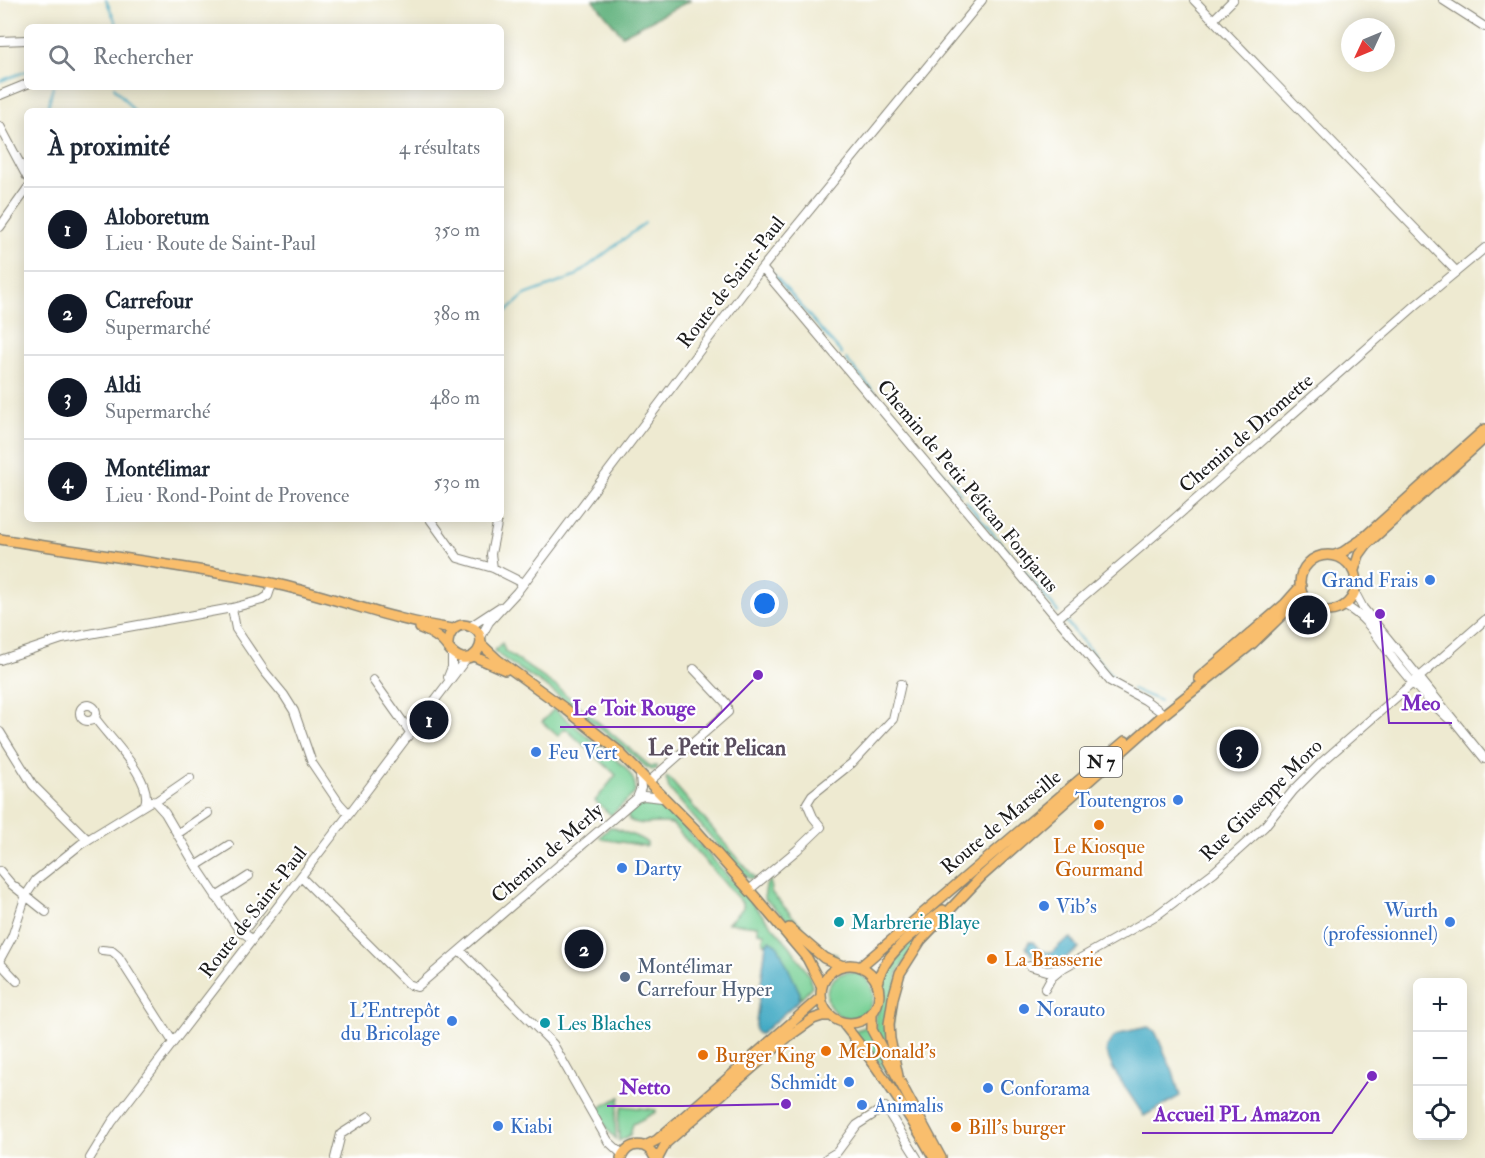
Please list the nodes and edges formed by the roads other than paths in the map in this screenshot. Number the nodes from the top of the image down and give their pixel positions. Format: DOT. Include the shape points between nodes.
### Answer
graph roads {
  1 [pos="982,0"];
  2 [pos="1194,0"];
  3 [pos="1233,0"];
  4 [pos="1443,0"];
  5 [pos="1214,20"];
  6 [pos="1485,27"];
  7 [pos="24,40"];
  8 [pos="0,41"];
  9 [pos="24,85"];
  10 [pos="0,95"];
  11 [pos="0,126"];
  12 [pos="24,171"];
  13 [pos="24,193"];
  14 [pos="0,226"];
  15 [pos="1485,248"];
  16 [pos="762,267"];
  17 [pos="1456,271"];
  18 [pos="1485,429"];
  19 [pos="1485,438"];
  20 [pos="432,522"];
  21 [pos="497,524"];
  22 [pos="0,539"];
  23 [pos="1335,555"];
  24 [pos="493,568"];
  25 [pos="1354,570"];
  26 [pos="523,583"];
  27 [pos="272,584"];
  28 [pos="1301,586"];
  29 [pos="517,592"];
  30 [pos="1354,593"];
  31 [pos="1309,603"];
  32 [pos="1344,606"];
  33 [pos="232,608"];
  34 [pos="393,616"];
  35 [pos="1058,618"];
  36 [pos="1485,620"];
  37 [pos="471,626"];
  38 [pos="453,629"];
  39 [pos="481,641"];
  40 [pos="450,650"];
  41 [pos="469,657"];
  42 [pos="0,660"];
  43 [pos="694,669"];
  44 [pos="523,679"];
  45 [pos="1415,679"];
  46 [pos="373,680"];
  47 [pos="901,684"];
  48 [pos="444,686"];
  49 [pos="1160,711"];
  50 [pos="94,718"];
  51 [pos="1458,727"];
  52 [pos="0,732"];
  53 [pos="410,732"];
  54 [pos="618,751"];
  55 [pos="1485,759"];
  56 [pos="640,775"];
  57 [pos="190,778"];
  58 [pos="652,779"];
  59 [pos="637,798"];
  60 [pos="662,798"];
  61 [pos="155,802"];
  62 [pos="146,804"];
  63 [pos="208,813"];
  64 [pos="350,814"];
  65 [pos="696,830"];
  66 [pos="177,834"];
  67 [pos="88,840"];
  68 [pos="229,845"];
  69 [pos="196,866"];
  70 [pos="0,871"];
  71 [pos="249,876"];
  72 [pos="301,877"];
  73 [pos="973,885"];
  74 [pos="749,890"];
  75 [pos="26,895"];
  76 [pos="216,897"];
  77 [pos="757,899"];
  78 [pos="263,906"];
  79 [pos="46,912"];
  80 [pos="243,933"];
  81 [pos="252,939"];
  82 [pos="102,950"];
  83 [pos="460,950"];
  84 [pos="0,961"];
  85 [pos="843,966"];
  86 [pos="1030,966"];
  87 [pos="860,967"];
  88 [pos="1063,969"];
  89 [pos="17,981"];
  90 [pos="877,983"];
  91 [pos="1045,989"];
  92 [pos="822,992"];
  93 [pos="872,1013"];
  94 [pos="831,1016"];
  95 [pos="842,1022"];
  96 [pos="173,1042"];
  97 [pos="869,1058"];
  98 [pos="898,1076"];
  99 [pos="907,1094"];
  100 [pos="369,1116"];
  101 [pos="645,1146"];
  102 [pos="621,1156"];
  103 [pos="90,1158"];
  104 [pos="335,1158"];
  105 [pos="657,1158"];
  106 [pos="827,1158"];
  107 [pos="917,1158"];
  108 [pos="934,1158"];
  109 [pos="941,1158"];
  1 -- 16 [label="street, Route de Saint-Paul"];
  2 -- 5 [label="street"];
  3 -- 5 [label="street"];
  4 -- 6 [label="street"];
  5 -- 17 [label="street"];
  7 -- 8 [label="street"];
  9 -- 10 [label="street"];
  11 -- 12 [label="street"];
  13 -- 14 [label="street"];
  15 -- 17 [label="street, Chemin de Dromette"];
  16 -- 26 [label="street, Route de Saint-Paul"];
  16 -- 35 [label="street, Chemin de Petit Pélican Fontjarus"];
  17 -- 35 [label="street, Chemin de Dromette"];
  18 -- 23 [label="main road" via="1361,540"];
  19 -- 25 [label="main road" via="1367,544"];
  20 -- 24 [label="street" via="458,558"];
  21 -- 24 [label="street" via="491,554"];
  22 -- 27 [label="main road"];
  23 -- 25 [label="main road"];
  23 -- 28 [label="main road" via="1312,560 1304,569"];
  24 -- 26 [label="street"];
  25 -- 30 [label="main road"];
  26 -- 29 [label="street, Route de Saint-Paul"];
  27 -- 33 [label="street" via="262,600"];
  27 -- 34 [label="main road"];
  28 -- 31 [label="main road"];
  28 -- 49 [label="main road, Route de Marseille / N 7"];
  29 -- 37 [label="street, Route de Saint-Paul"];
  29 -- 39 [label="street, Route de Saint-Paul" via="489,622"];
  30 -- 32 [label="main road"];
  30 -- 45 [label="street"];
  31 -- 32 [label="main road" via="1328,611"];
  31 -- 73 [label="main road, Route de Marseille / N 7" via="1284,613"];
  32 -- 45 [label="street" via="1364,617 1397,664"];
  33 -- 42 [label="street" via="62,639"];
  33 -- 64 [label="street" via="236,630 294,711 312,763"];
  34 -- 38 [label="main road"];
  34 -- 40 [label="main road" via="428,631"];
  35 -- 49 [label="street, Chemin de Petit Pélican Fontjarus" via="1110,681"];
  36 -- 45 [label="street, Rue Giuseppe Moro"];
  37 -- 38 [label="main road"];
  37 -- 39 [label="main road"];
  38 -- 40 [label="main road" via="448,639"];
  39 -- 41 [label="main road" via="478,651"];
  39 -- 44 [label="main road"];
  40 -- 41 [label="main road" via="458,657"];
  40 -- 48 [label="street, Route de Saint-Paul" via="452,667"];
  41 -- 44 [label="main road"];
  41 -- 48 [label="street, Route de Saint-Paul"];
  43 -- 58 [label="street" via="726,703 729,712"];
  44 -- 54 [label="main road"];
  45 -- 51 [label="street" via="1435,707"];
  45 -- 51 [label="street" via="1440,701"];
  45 -- 88 [label="street, Rue Giuseppe Moro" via="1322,762 1264,826 1214,872 1156,915"];
  46 -- 53 [label="street"];
  47 -- 74 [label="street" via="892,719 852,763 807,803 821,827"];
  48 -- 53 [label="street, Route de Saint-Paul"];
  49 -- 87 [label="main road, Route de Marseille / N 7"];
  50 -- 62 [label="street" via="133,765 148,793"];
  51 -- 55 [label="street"];
  52 -- 67 [label="street" via="33,785"];
  53 -- 64 [label="street, Route de Saint-Paul"];
  54 -- 56 [label="main road"];
  54 -- 58 [label="main road"];
  56 -- 59 [label="street"];
  56 -- 60 [label="main road"];
  57 -- 61 [label="street"];
  58 -- 65 [label="main road"];
  59 -- 60 [label="street"];
  59 -- 83 [label="street, Chemin de Merly"];
  60 -- 65 [label="main road"];
  61 -- 62 [label="street"];
  61 -- 66 [label="street"];
  62 -- 67 [label="street"];
  63 -- 66 [label="street"];
  64 -- 72 [label="street, Route de Saint-Paul"];
  65 -- 74 [label="main road"];
  66 -- 69 [label="street"];
  67 -- 75 [label="street" via="36,880"];
  68 -- 69 [label="street"];
  69 -- 76 [label="street"];
  70 -- 75 [label="street"];
  71 -- 76 [label="street"];
  72 -- 81 [label="street, Route de Saint-Paul"];
  72 -- 83 [label="street, Chemin de Merly" via="414,987"];
  73 -- 90 [label="main road, N 7" via="893,953"];
  73 -- 98 [label="main road, N 7" via="918,945 895,986 889,1024"];
  74 -- 77 [label="main road"];
  75 -- 79 [label="street"];
  75 -- 84 [label="street"];
  76 -- 80 [label="street"];
  77 -- 85 [label="main road" via="811,948"];
  77 -- 92 [label="main road" via="807,958"];
  78 -- 80 [label="street"];
  80 -- 81 [label="street"];
  81 -- 96 [label="street, Route de Saint-Paul"];
  82 -- 96 [label="street" via="118,956"];
  83 -- 102 [label="street" via="553,1044"];
  84 -- 89 [label="street"];
  85 -- 87 [label="main road"];
  85 -- 92 [label="main road" via="830,974"];
  86 -- 88 [label="street" via="1047,971"];
  87 -- 90 [label="main road"];
  88 -- 91 [label="street, Rue Giuseppe Moro"];
  90 -- 93 [label="main road" via="879,998"];
  92 -- 94 [label="main road" via="823,1004"];
  92 -- 101 [label="main road" via="657,1140"];
  93 -- 95 [label="main road" via="858,1022"];
  93 -- 98 [label="main road" via="873,1030"];
  94 -- 95 [label="main road"];
  94 -- 105 [label="main road" via="813,1019 789,1036 669,1141"];
  95 -- 97 [label="main road"];
  96 -- 103 [label="street, Route de Saint-Paul" via="112,1122"];
  97 -- 99 [label="main road" via="896,1091"];
  97 -- 108 [label="main road"];
  98 -- 99 [label="main road, N 7"];
  99 -- 109 [label="main road, N 7"];
  100 -- 104 [label="street" via="341,1134"];
  101 -- 102 [label="main road" via="632,1146"];
  101 -- 105 [label="main road"];
  106 -- 107 [label="street" via="837,1152 857,1125 885,1107"];
}
